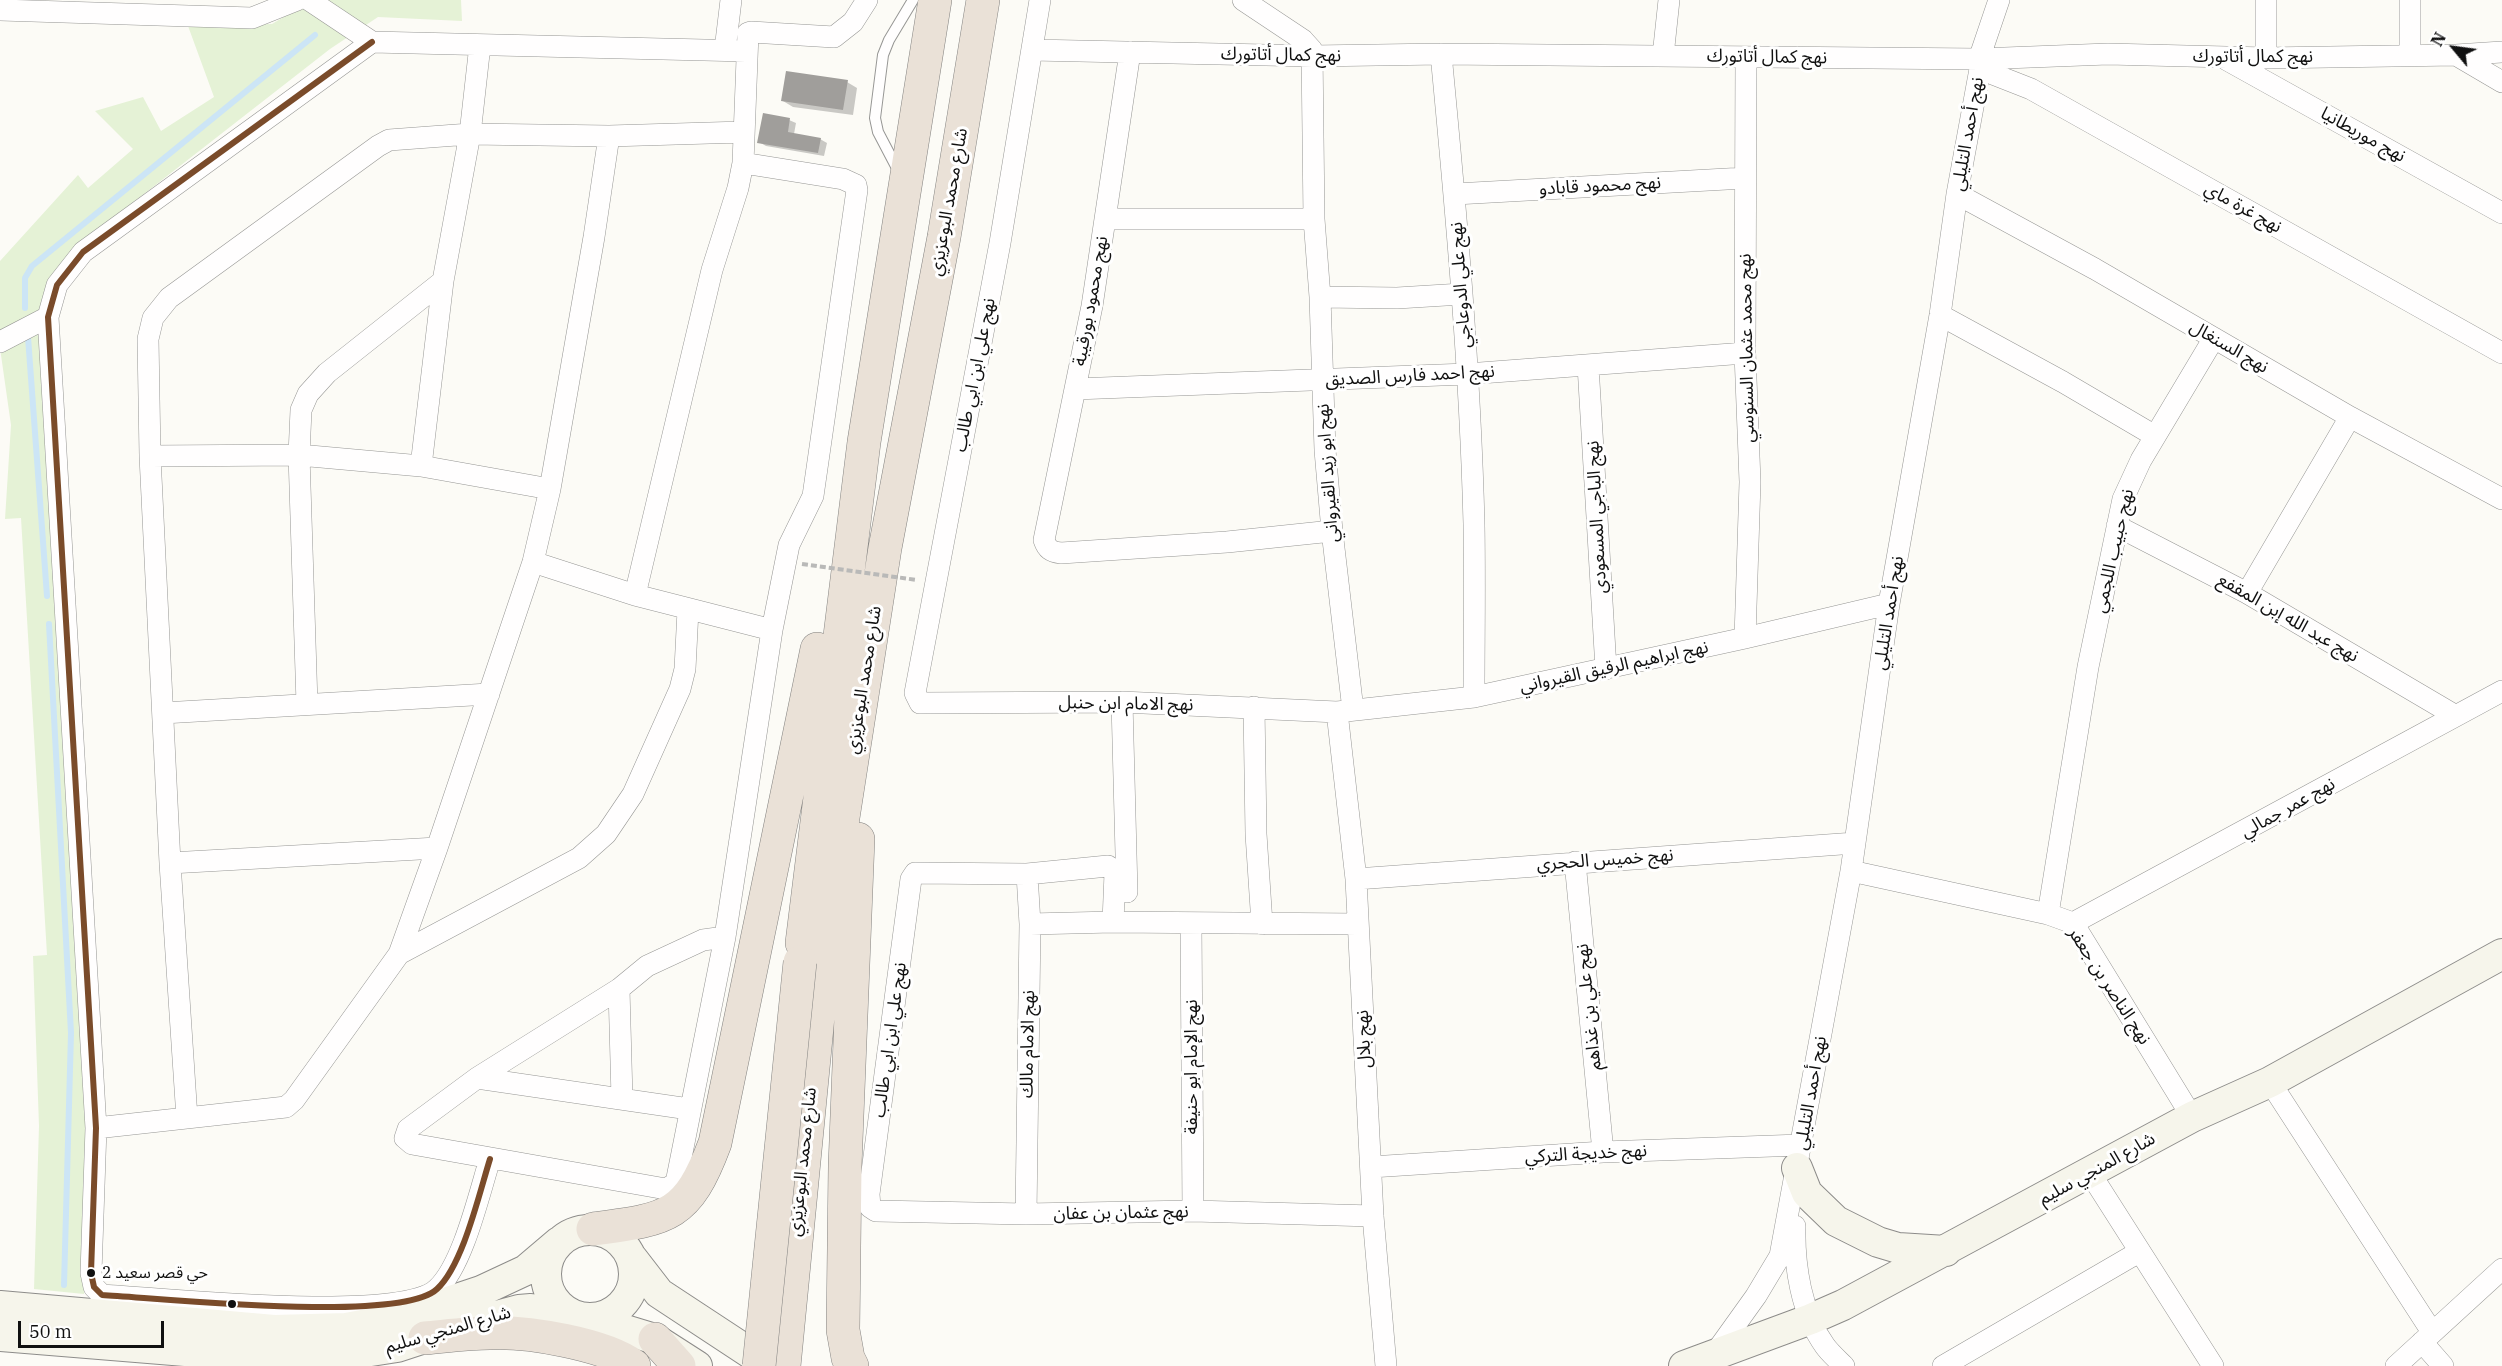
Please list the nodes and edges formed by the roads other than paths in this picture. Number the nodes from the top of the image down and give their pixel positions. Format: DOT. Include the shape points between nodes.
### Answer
graph roads {
  1 [pos="297,0"];
  2 [pos="309,0"];
  3 [pos="731,0"];
  4 [pos="867,0"];
  5 [pos="913,0"];
  6 [pos="935,0"];
  7 [pos="983,0"];
  8 [pos="1040,0"];
  9 [pos="1243,0"];
  10 [pos="1669,0"];
  11 [pos="1999,0"];
  12 [pos="2266,0"];
  13 [pos="2410,0"];
  14 [pos="210,8"];
  15 [pos="0,10"];
  16 [pos="372,42"];
  17 [pos="480,45"];
  18 [pos="725,50"];
  19 [pos="1032,50"];
  20 [pos="746,51"];
  21 [pos="1130,52"];
  22 [pos="2502,52"];
  23 [pos="1441,54"];
  24 [pos="2410,54"];
  25 [pos="2456,55"];
  26 [pos="1312,56"];
  27 [pos="1663,56"];
  28 [pos="1746,58"];
  29 [pos="2224,58"];
  30 [pos="2266,58"];
  31 [pos="1980,64"];
  32 [pos="2502,82"];
  33 [pos="743,132"];
  34 [pos="470,134"];
  35 [pos="609,136"];
  36 [pos="743,163"];
  37 [pos="1745,178"];
  38 [pos="905,182"];
  39 [pos="1455,194"];
  40 [pos="1957,194"];
  41 [pos="2502,213"];
  42 [pos="1106,219"];
  43 [pos="1314,219"];
  44 [pos="443,281"];
  45 [pos="1462,294"];
  46 [pos="1320,297"];
  47 [pos="1940,315"];
  48 [pos="48,317"];
  49 [pos="2214,338"];
  50 [pos="0,342"];
  51 [pos="1745,353"];
  52 [pos="2502,353"];
  53 [pos="1588,365"];
  54 [pos="1467,374"];
  55 [pos="1322,380"];
  56 [pos="1075,389"];
  57 [pos="2350,417"];
  58 [pos="2155,436"];
  59 [pos="864,442"];
  60 [pos="299,455"];
  61 [pos="150,456"];
  62 [pos="421,466"];
  63 [pos="550,489"];
  64 [pos="2500,494"];
  65 [pos="2117,526"];
  66 [pos="1332,531"];
  67 [pos="885,548"];
  68 [pos="533,562"];
  69 [pos="2247,593"];
  70 [pos="635,596"];
  71 [pos="1889,604"];
  72 [pos="688,610"];
  73 [pos="772,630"];
  74 [pos="1745,638"];
  75 [pos="1606,669"];
  76 [pos="2502,691"];
  77 [pos="489,694"];
  78 [pos="1474,697"];
  79 [pos="917,700"];
  80 [pos="1122,702"];
  81 [pos="307,704"];
  82 [pos="1254,707"];
  83 [pos="1345,711"];
  84 [pos="163,713"];
  85 [pos="2456,716"];
  86 [pos="1855,843"];
  87 [pos="437,848"];
  88 [pos="1575,862"];
  89 [pos="170,863"];
  90 [pos="1851,871"];
  91 [pos="1028,874"];
  92 [pos="1356,879"];
  93 [pos="2048,914"];
  94 [pos="1120,922"];
  95 [pos="1191,923"];
  96 [pos="2073,923"];
  97 [pos="1030,924"];
  98 [pos="1262,924"];
  99 [pos="1358,924"];
  100 [pos="725,937"];
  101 [pos="399,954"];
  102 [pos="2502,954"];
  103 [pos="811,964"];
  104 [pos="619,989"];
  105 [pos="477,1078"];
  106 [pos="2270,1082"];
  107 [pos="622,1098"];
  108 [pos="689,1109"];
  109 [pos="2192,1117"];
  110 [pos="187,1118"];
  111 [pos="96,1128"];
  112 [pos="1603,1152"];
  113 [pos="1799,1157"];
  114 [pos="490,1159"];
  115 [pos="845,1166"];
  116 [pos="1371,1167"];
  117 [pos="2090,1173"];
  118 [pos="870,1207"];
  119 [pos="1193,1211"];
  120 [pos="1026,1214"];
  121 [pos="1373,1216"];
  122 [pos="593,1229"];
  123 [pos="559,1242"];
  124 [pos="1946,1251"];
  125 [pos="2139,1252"];
  126 [pos="632,1258"];
  127 [pos="2502,1269"];
  128 [pos="0,1306"];
  129 [pos="581,1317"];
  130 [pos="1811,1319"];
  131 [pos="0,1336"];
  132 [pos="2427,1337"];
  133 [pos="655,1339"];
  134 [pos="406,1350"];
  135 [pos="1712,1356"];
  136 [pos="634,1366"];
  137 [pos="679,1366"];
  138 [pos="697,1366"];
  139 [pos="759,1366"];
  140 [pos="770,1366"];
  141 [pos="784,1366"];
  142 [pos="837,1366"];
  143 [pos="852,1366"];
  144 [pos="1386,1366"];
  145 [pos="1684,1366"];
  146 [pos="1844,1366"];
  147 [pos="1943,1366"];
  148 [pos="2213,1366"];
  149 [pos="2396,1366"];
  150 [pos="2444,1366"];
  1 -- 14 [label="street" via="252,18"];
  2 -- 16 [label="street"];
  3 -- 18 [label="street"];
  4 -- 20 [label="street" via="854,22 834,37 749,32"];
  5 -- 38 [label="lane" via="883,56 875,118 889,157"];
  6 -- 38 [label="highway, شارع محمد البوعزيزي"];
  7 -- 67 [label="highway, شارع محمد البوعزيزي" via="944,237"];
  8 -- 19 [label="street, نهج علي ابن ابي طالب"];
  9 -- 26 [label="street" via="1303,40 1310,46"];
  10 -- 27 [label="street"];
  11 -- 31 [label="street, نهج أحمد التليلي"];
  12 -- 30 [label="street"];
  13 -- 24 [label="street"];
  14 -- 15 [label="street"];
  16 -- 17 [label="street"];
  16 -- 48 [label="street" via="83,252 57,285"];
  17 -- 18 [label="street"];
  17 -- 34 [label="street"];
  18 -- 20 [label="street"];
  19 -- 21 [label="street, نهج كمال أتاتورك"];
  19 -- 79 [label="street, نهج علي ابن ابي طالب" via="1000,243 915,693"];
  20 -- 33 [label="street"];
  21 -- 26 [label="street, نهج كمال أتاتورك"];
  21 -- 42 [label="street, نهج محمود بورقيبة"];
  22 -- 25 [label="street, نهج كمال أتاتورك"];
  23 -- 26 [label="street, نهج كمال أتاتورك"];
  23 -- 27 [label="street, نهج كمال أتاتورك"];
  23 -- 39 [label="street, نهج علي الدوعاجي"];
  24 -- 25 [label="street, نهج كمال أتاتورك"];
  24 -- 30 [label="street, نهج كمال أتاتورك"];
  25 -- 32 [label="street"];
  26 -- 43 [label="street, نهج ابو زيد القيرواني"];
  27 -- 28 [label="street, نهج كمال أتاتورك"];
  28 -- 31 [label="street, نهج كمال أتاتورك"];
  28 -- 37 [label="street, نهج محمد عثمان السنوسي"];
  29 -- 30 [label="street, نهج كمال أتاتورك"];
  29 -- 31 [label="street, نهج كمال أتاتورك" via="2108,54"];
  29 -- 41 [label="street, نهج موريطانيا"];
  31 -- 40 [label="street, نهج أحمد التليلي"];
  31 -- 52 [label="street, نهج غرة ماي"];
  33 -- 35 [label="street"];
  33 -- 36 [label="street"];
  34 -- 35 [label="street"];
  34 -- 44 [label="street"];
  34 -- 61 [label="street" via="389,140 169,298 153,318 148,339"];
  35 -- 63 [label="street"];
  36 -- 70 [label="street" via="712,270"];
  36 -- 73 [label="street" via="843,179 856,185 813,496 789,545"];
  37 -- 39 [label="street, نهج محمود قابادو"];
  37 -- 51 [label="street, نهج محمد عثمان السنوسي"];
  38 -- 59 [label="highway, شارع محمد البوعزيزي"];
  39 -- 45 [label="street, نهج علي الدوعاجي"];
  40 -- 47 [label="street, نهج أحمد التليلي"];
  40 -- 49 [label="street, نهج السنغال"];
  42 -- 43 [label="street"];
  42 -- 56 [label="street, نهج محمود بورقيبة"];
  43 -- 46 [label="street, نهج ابو زيد القيرواني"];
  44 -- 60 [label="street" via="316,383 301,410"];
  44 -- 62 [label="street"];
  45 -- 46 [label="street"];
  45 -- 54 [label="street, نهج علي الدوعاجي"];
  46 -- 55 [label="street, نهج ابو زيد القيرواني"];
  47 -- 58 [label="street"];
  47 -- 71 [label="street, نهج أحمد التليلي"];
  48 -- 50 [label="street"];
  48 -- 111 [label="street"];
  49 -- 57 [label="street, نهج السنغال"];
  49 -- 58 [label="street, نهج حبيب اللجمي"];
  51 -- 53 [label="street, نهج احمد فارس الصديق"];
  51 -- 74 [label="street, نهج محمد عثمان السنوسي" via="1750,482"];
  53 -- 54 [label="street, نهج احمد فارس الصديق"];
  53 -- 75 [label="street, نهج الباجي المسعودي"];
  54 -- 55 [label="street, نهج احمد فارس الصديق"];
  54 -- 78 [label="street, نهج علي الدوعاجي" via="1474,525"];
  55 -- 56 [label="street, نهج احمد فارس الصديق"];
  55 -- 66 [label="street, نهج ابو زيد القيرواني"];
  56 -- 66 [label="street, نهج محمود بورقيبة" via="1044,540 1053,553"];
  57 -- 64 [label="street, نهج السنغال"];
  57 -- 69 [label="street"];
  58 -- 65 [label="street, نهج حبيب اللجمي" via="2131,479"];
  59 -- 103 [label="highway, شارع محمد البوعزيزي" via="838,635"];
  59 -- 122 [label="highway" via="816,654 716,1143 695,1187 666,1215"];
  60 -- 61 [label="street"];
  60 -- 62 [label="street"];
  60 -- 81 [label="street"];
  61 -- 84 [label="street"];
  62 -- 63 [label="street"];
  63 -- 68 [label="street"];
  65 -- 69 [label="street, نهج عبد الله إبن المقفع"];
  65 -- 93 [label="street, نهج حبيب اللجمي" via="2088,667"];
  66 -- 83 [label="street, نهج ابو زيد القيرواني"];
  67 -- 103 [label="highway, شارع محمد البوعزيزي" via="828,914"];
  67 -- 115 [label="highway" via="878,666 858,846"];
  68 -- 70 [label="street"];
  68 -- 77 [label="street"];
  69 -- 85 [label="street, نهج عبد الله إبن المقفع"];
  70 -- 72 [label="street"];
  71 -- 74 [label="street, نهج ابراهيم الرقيق القيرواني"];
  71 -- 86 [label="street, نهج أحمد التليلي"];
  72 -- 73 [label="street"];
  72 -- 101 [label="street" via="680,689 633,794 606,834 579,858"];
  73 -- 100 [label="street"];
  74 -- 75 [label="street, نهج ابراهيم الرقيق القيرواني"];
  75 -- 78 [label="street, نهج ابراهيم الرقيق القيرواني"];
  76 -- 85 [label="street, نهج عمر جمالي"];
  77 -- 81 [label="street"];
  77 -- 87 [label="street"];
  78 -- 83 [label="street, نهج ابراهيم الرقيق القيرواني"];
  79 -- 80 [label="street, نهج الامام ابن حنبل" via="925,704"];
  80 -- 82 [label="street, نهج الامام ابن حنبل"];
  80 -- 94 [label="street"];
  81 -- 84 [label="street"];
  82 -- 83 [label="street, نهج الامام ابن حنبل"];
  82 -- 98 [label="street"];
  83 -- 92 [label="street, نهج بلال"];
  84 -- 89 [label="street"];
  85 -- 96 [label="street, نهج عمر جمالي"];
  86 -- 88 [label="street, نهج خميس الحجري"];
  86 -- 90 [label="street, نهج أحمد التليلي"];
  87 -- 89 [label="street"];
  87 -- 101 [label="street"];
  88 -- 92 [label="street, نهج خميس الحجري"];
  88 -- 112 [label="street, نهج علي بن غذاهم"];
  89 -- 110 [label="street"];
  90 -- 93 [label="street, نهج الناصر بن جعفر"];
  90 -- 113 [label="street, نهج أحمد التليلي"];
  91 -- 94 [label="street" via="1113,868"];
  91 -- 97 [label="street, نهج الامام مالك"];
  91 -- 118 [label="street, نهج علي ابن ابي طالب" via="915,873 911,879 868,1194"];
  92 -- 99 [label="street, نهج بلال"];
  93 -- 96 [label="street, نهج الناصر بن جعفر"];
  94 -- 95 [label="street"];
  94 -- 97 [label="street"];
  95 -- 98 [label="street"];
  95 -- 119 [label="street, نهج الإمام ابو حنيفة"];
  96 -- 109 [label="street, نهج الناصر بن جعفر"];
  97 -- 120 [label="street, نهج الامام مالك"];
  98 -- 99 [label="street"];
  99 -- 116 [label="street, نهج بلال"];
  100 -- 104 [label="street" via="702,940 647,966"];
  100 -- 108 [label="street"];
  101 -- 110 [label="street" via="294,1100 285,1107"];
  102 -- 106 [label="main road, شارع المنجي سليم"];
  103 -- 139 [label="highway, شارع محمد البوعزيزي, bridge"];
  103 -- 141 [label="highway, شارع محمد البوعزيزي"];
  104 -- 105 [label="street"];
  104 -- 107 [label="street"];
  105 -- 107 [label="street"];
  105 -- 114 [label="street" via="404,1134 412,1144"];
  106 -- 109 [label="main road, شارع المنجي سليم"];
  106 -- 132 [label="street"];
  107 -- 108 [label="street"];
  108 -- 114 [label="street" via="676,1184 672,1188"];
  109 -- 117 [label="main road, شارع المنجي سليم"];
  110 -- 111 [label="street"];
  111 -- 114 [label="street" via="91,1274 94,1287 102,1294 302,1308 354,1307 420,1298 436,1290 450,1274"];
  112 -- 113 [label="street, نهج خديجة التركي"];
  112 -- 116 [label="street, نهج خديجة التركي"];
  113 -- 124 [label="main road" via="1807,1192 1836,1221 1898,1248"];
  113 -- 130 [label="street, نهج أحمد التليلي" via="1795,1254"];
  113 -- 135 [label="street, نهج أحمد التليلي" via="1780,1256"];
  115 -- 142 [label="highway" via="828,1298 829,1331"];
  115 -- 143 [label="highway" via="843,1330"];
  116 -- 121 [label="street, نهج بلال"];
  117 -- 124 [label="main road, شارع المنجي سليم"];
  117 -- 125 [label="street"];
  118 -- 120 [label="street, نهج عثمان بن عفان" via="876,1211"];
  119 -- 120 [label="street, نهج عثمان بن عفان"];
  119 -- 121 [label="street, نهج عثمان بن عفان"];
  121 -- 144 [label="street, نهج بلال"];
  122 -- 123 [label="main road, شارع المنجي سليم"];
  122 -- 126 [label="main road" via="617,1238"];
  123 -- 128 [label="main road, شارع المنجي سليم" via="526,1270 481,1291 400,1318 346,1328 274,1330"];
  123 -- 129 [label="main road, شارع المنجي سليم" via="546,1268 551,1296 560,1307"];
  124 -- 130 [label="main road, شارع المنجي سليم"];
  125 -- 147 [label="street"];
  125 -- 148 [label="street"];
  126 -- 129 [label="main road, شارع المنجي سليم" via="635,1272 627,1300 604,1316"];
  126 -- 140 [label="main road" via="658,1293"];
  127 -- 132 [label="street"];
  129 -- 133 [label="main road, شارع المنجي سليم"];
  129 -- 134 [label="main road, شارع المنجي سليم" via="519,1310"];
  130 -- 135 [label="main road, شارع المنجي سليم"];
  130 -- 146 [label="street, نهج أحمد التليلي" via="1825,1346"];
  131 -- 134 [label="main road, شارع المنجي سليم" via="271,1358"];
  132 -- 149 [label="street"];
  132 -- 150 [label="street"];
  133 -- 137 [label="highway"];
  133 -- 138 [label="main road, شارع المنجي سليم"];
  134 -- 136 [label="highway" via="492,1332 587,1346"];
  135 -- 145 [label="main road, شارع المنجي سليم"];
}
